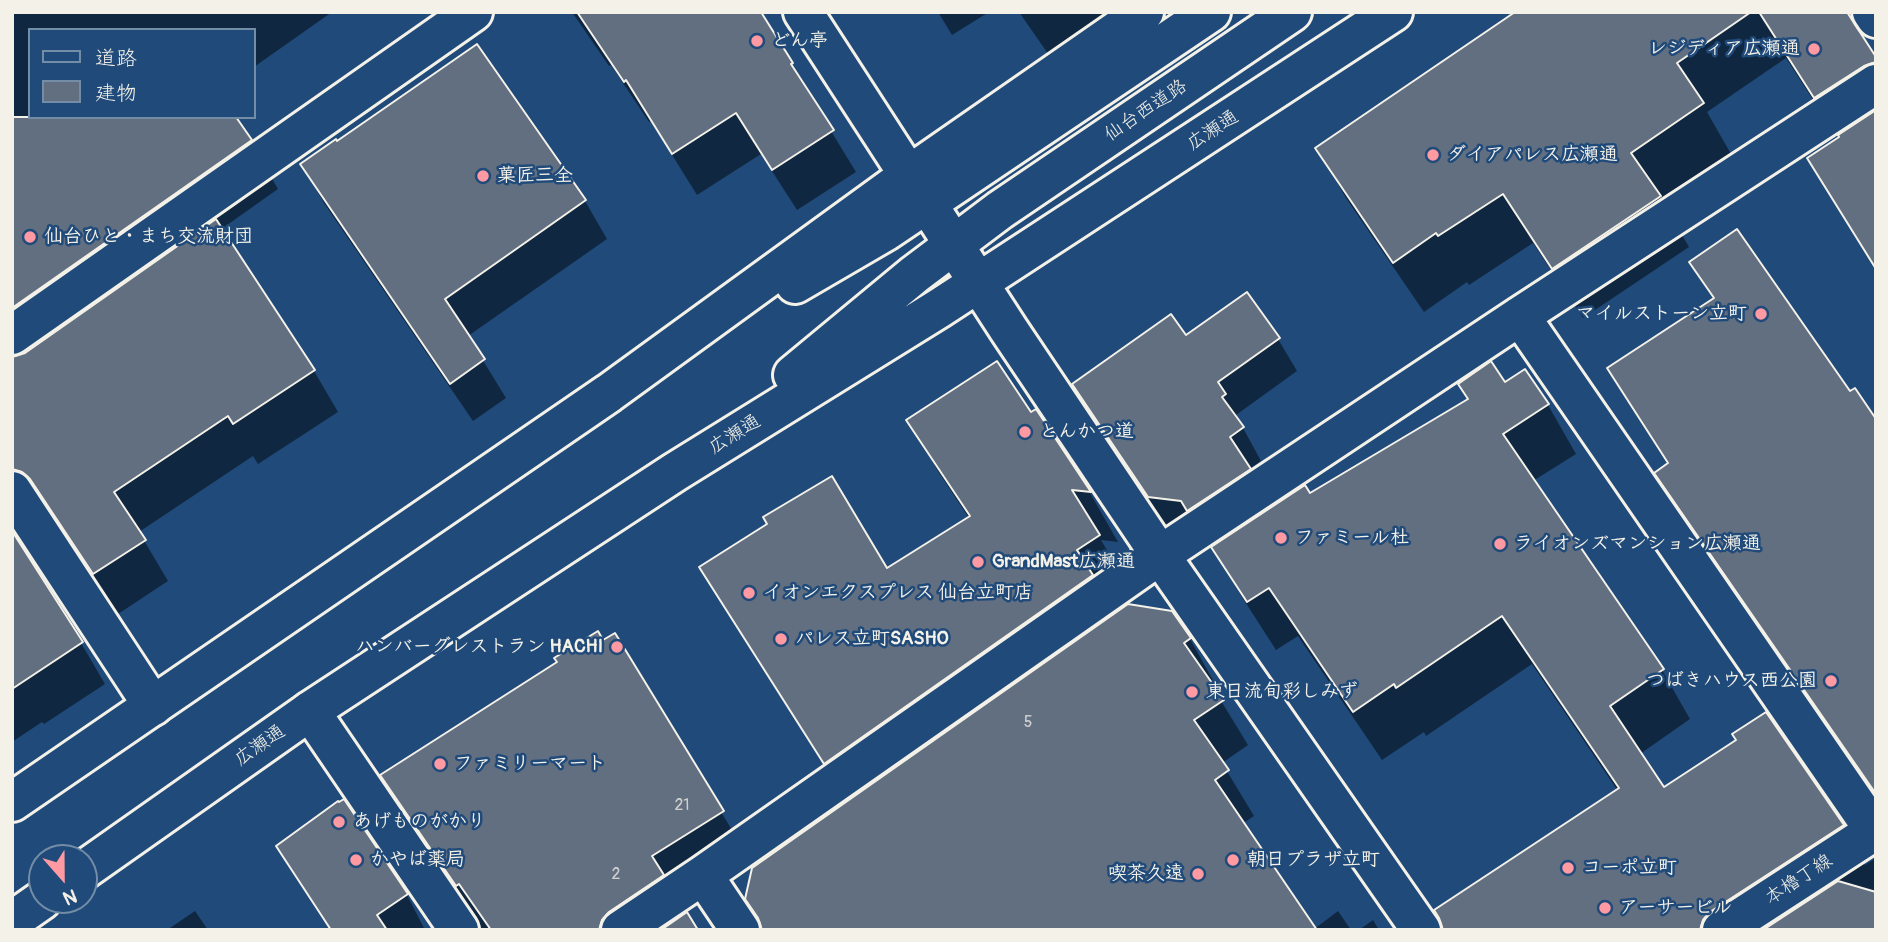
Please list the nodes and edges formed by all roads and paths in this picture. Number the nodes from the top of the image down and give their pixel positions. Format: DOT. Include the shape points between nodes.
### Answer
graph roads {
  1 [pos="473,12"];
  2 [pos="803,12"];
  3 [pos="1144,12"];
  4 [pos="1211,12"];
  5 [pos="1292,12"];
  6 [pos="1393,12"];
  7 [pos="1872,12"];
  8 [pos="1876,18"];
  9 [pos="1876,84"];
  10 [pos="918,189"];
  11 [pos="953,244"];
  12 [pos="979,282"];
  13 [pos="1520,316"];
  14 [pos="12,335"];
  15 [pos="675,472"];
  16 [pos="12,491"];
  17 [pos="1160,555"];
  18 [pos="153,706"];
  19 [pos="310,711"];
  20 [pos="12,802"];
  21 [pos="1875,831"];
  22 [pos="98,860"];
  23 [pos="703,875"];
  24 [pos="28,910"];
  25 [pos="12,921"];
  26 [pos="459,930"];
  27 [pos="621,930"];
  28 [pos="740,930"];
  29 [pos="1421,930"];
  30 [pos="1722,930"];
  1 -- 14 [label="main road"];
  2 -- 10 [label="main road"];
  3 -- 10 [label="main road"];
  4 -- 10 [label="main road" via="976,171"];
  5 -- 11 [label="main road, 仙台西道路"];
  6 -- 12 [label="main road, 広瀬通"];
  7 -- 8 [label="main road"];
  9 -- 13 [label="main road"];
  10 -- 11 [label="main road"];
  10 -- 18 [label="main road" via="609,393"];
  11 -- 12 [label="main road"];
  11 -- 15 [label="main road, 仙台西道路"];
  12 -- 15 [label="main road, 広瀬通"];
  12 -- 17 [label="main road"];
  13 -- 17 [label="main road"];
  13 -- 21 [label="main road"];
  15 -- 19 [label="main road, 広瀬通"];
  16 -- 18 [label="main road"];
  17 -- 23 [label="main road"];
  17 -- 29 [label="main road"];
  18 -- 20 [label="main road"];
  19 -- 22 [label="main road, 広瀬通"];
  19 -- 26 [label="main road"];
  21 -- 30 [label="main road, 本櫓丁線"];
  23 -- 27 [label="main road"];
  23 -- 28 [label="main road"];
  24 -- 25 [label="main road"];
}
